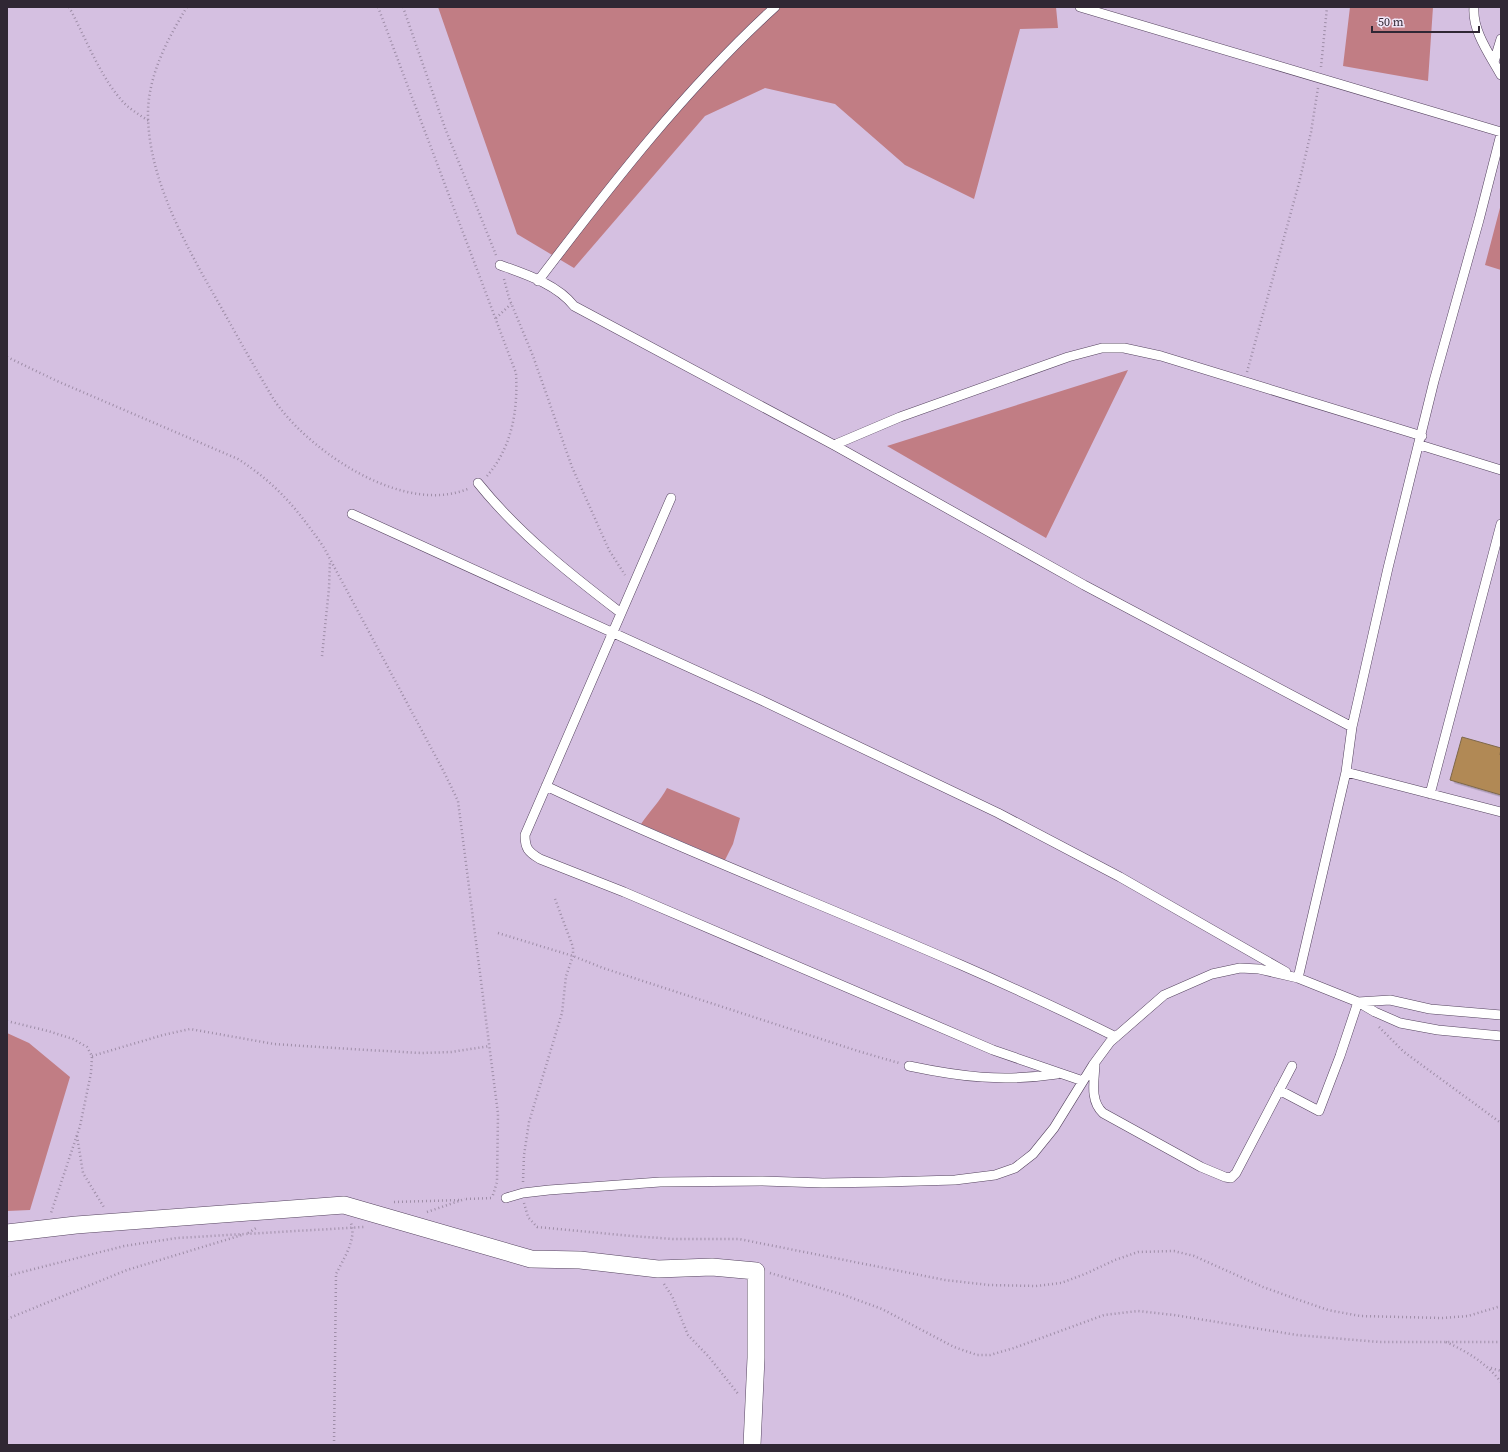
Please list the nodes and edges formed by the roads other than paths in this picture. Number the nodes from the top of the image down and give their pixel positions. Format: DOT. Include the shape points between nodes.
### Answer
graph roads {
  1 [pos="775,7"];
  2 [pos="1080,7"];
  3 [pos="1474,7"];
  4 [pos="1501,39"];
  5 [pos="1494,62"];
  6 [pos="1501,75"];
  7 [pos="1501,133"];
  8 [pos="500,265"];
  9 [pos="538,281"];
  10 [pos="1421,440"];
  11 [pos="834,445"];
  12 [pos="1501,470"];
  13 [pos="478,483"];
  14 [pos="671,498"];
  15 [pos="352,514"];
  16 [pos="1501,524"];
  17 [pos="621,613"];
  18 [pos="612,633"];
  19 [pos="1352,728"];
  20 [pos="1346,772"];
  21 [pos="546,786"];
  22 [pos="1430,794"];
  23 [pos="1501,812"];
  24 [pos="1298,978"];
  25 [pos="1358,1002"];
  26 [pos="1501,1015"];
  27 [pos="1501,1036"];
  28 [pos="1116,1037"];
  29 [pos="1096,1062"];
  30 [pos="909,1066"];
  31 [pos="1292,1066"];
  32 [pos="1060,1074"];
  33 [pos="1083,1081"];
  34 [pos="1279,1090"];
  35 [pos="506,1198"];
  36 [pos="7,1232"];
  37 [pos="752,1445"];
  1 -- 9 [label="lane" via="709,73 661,127"];
  2 -- 7 [label="lane"];
  3 -- 5 [label="lane" via="1481,38"];
  4 -- 5 [label="lane"];
  5 -- 6 [label="lane"];
  7 -- 10 [label="lane" via="1434,381"];
  8 -- 9 [label="lane"];
  9 -- 11 [label="lane" via="567,297 580,310"];
  10 -- 11 [label="lane" via="1139,350 1102,348 1068,357 900,417"];
  10 -- 12 [label="lane"];
  10 -- 19 [label="lane" via="1388,568"];
  11 -- 19 [label="lane" via="1084,585"];
  13 -- 17 [label="lane" via="541,548"];
  14 -- 17 [label="lane"];
  15 -- 18 [label="lane"];
  16 -- 22 [label="lane"];
  17 -- 18 [label="lane"];
  18 -- 21 [label="lane"];
  18 -- 24 [label="lane" via="764,701 998,813 1146,892"];
  19 -- 20 [label="lane"];
  20 -- 22 [label="lane"];
  20 -- 24 [label="lane"];
  21 -- 28 [label="lane" via="616,819 1064,1010"];
  21 -- 32 [label="lane" via="525,835 528,852 540,859 624,892 993,1050"];
  22 -- 23 [label="lane"];
  24 -- 25 [label="lane"];
  24 -- 28 [label="lane" via="1259,969 1240,968 1212,974 1164,995"];
  25 -- 26 [label="lane" via="1390,1000 1430,1009"];
  25 -- 27 [label="lane" via="1400,1023 1438,1030"];
  25 -- 34 [label="lane" via="1319,1111"];
  28 -- 29 [label="lane"];
  29 -- 33 [label="lane"];
  29 -- 34 [label="lane" via="1093,1086 1098,1109 1201,1167 1231,1178"];
  30 -- 32 [label="lane" via="969,1077 1020,1078"];
  31 -- 34 [label="lane"];
  32 -- 33 [label="lane"];
  33 -- 35 [label="lane" via="1054,1128 1032,1154 1015,1168 995,1175 955,1180 877,1182 660,1182 588,1186 523,1193"];
  36 -- 37 [label="street" via="344,1205 531,1259 580,1260 658,1269 712,1267 756,1271"];
}
